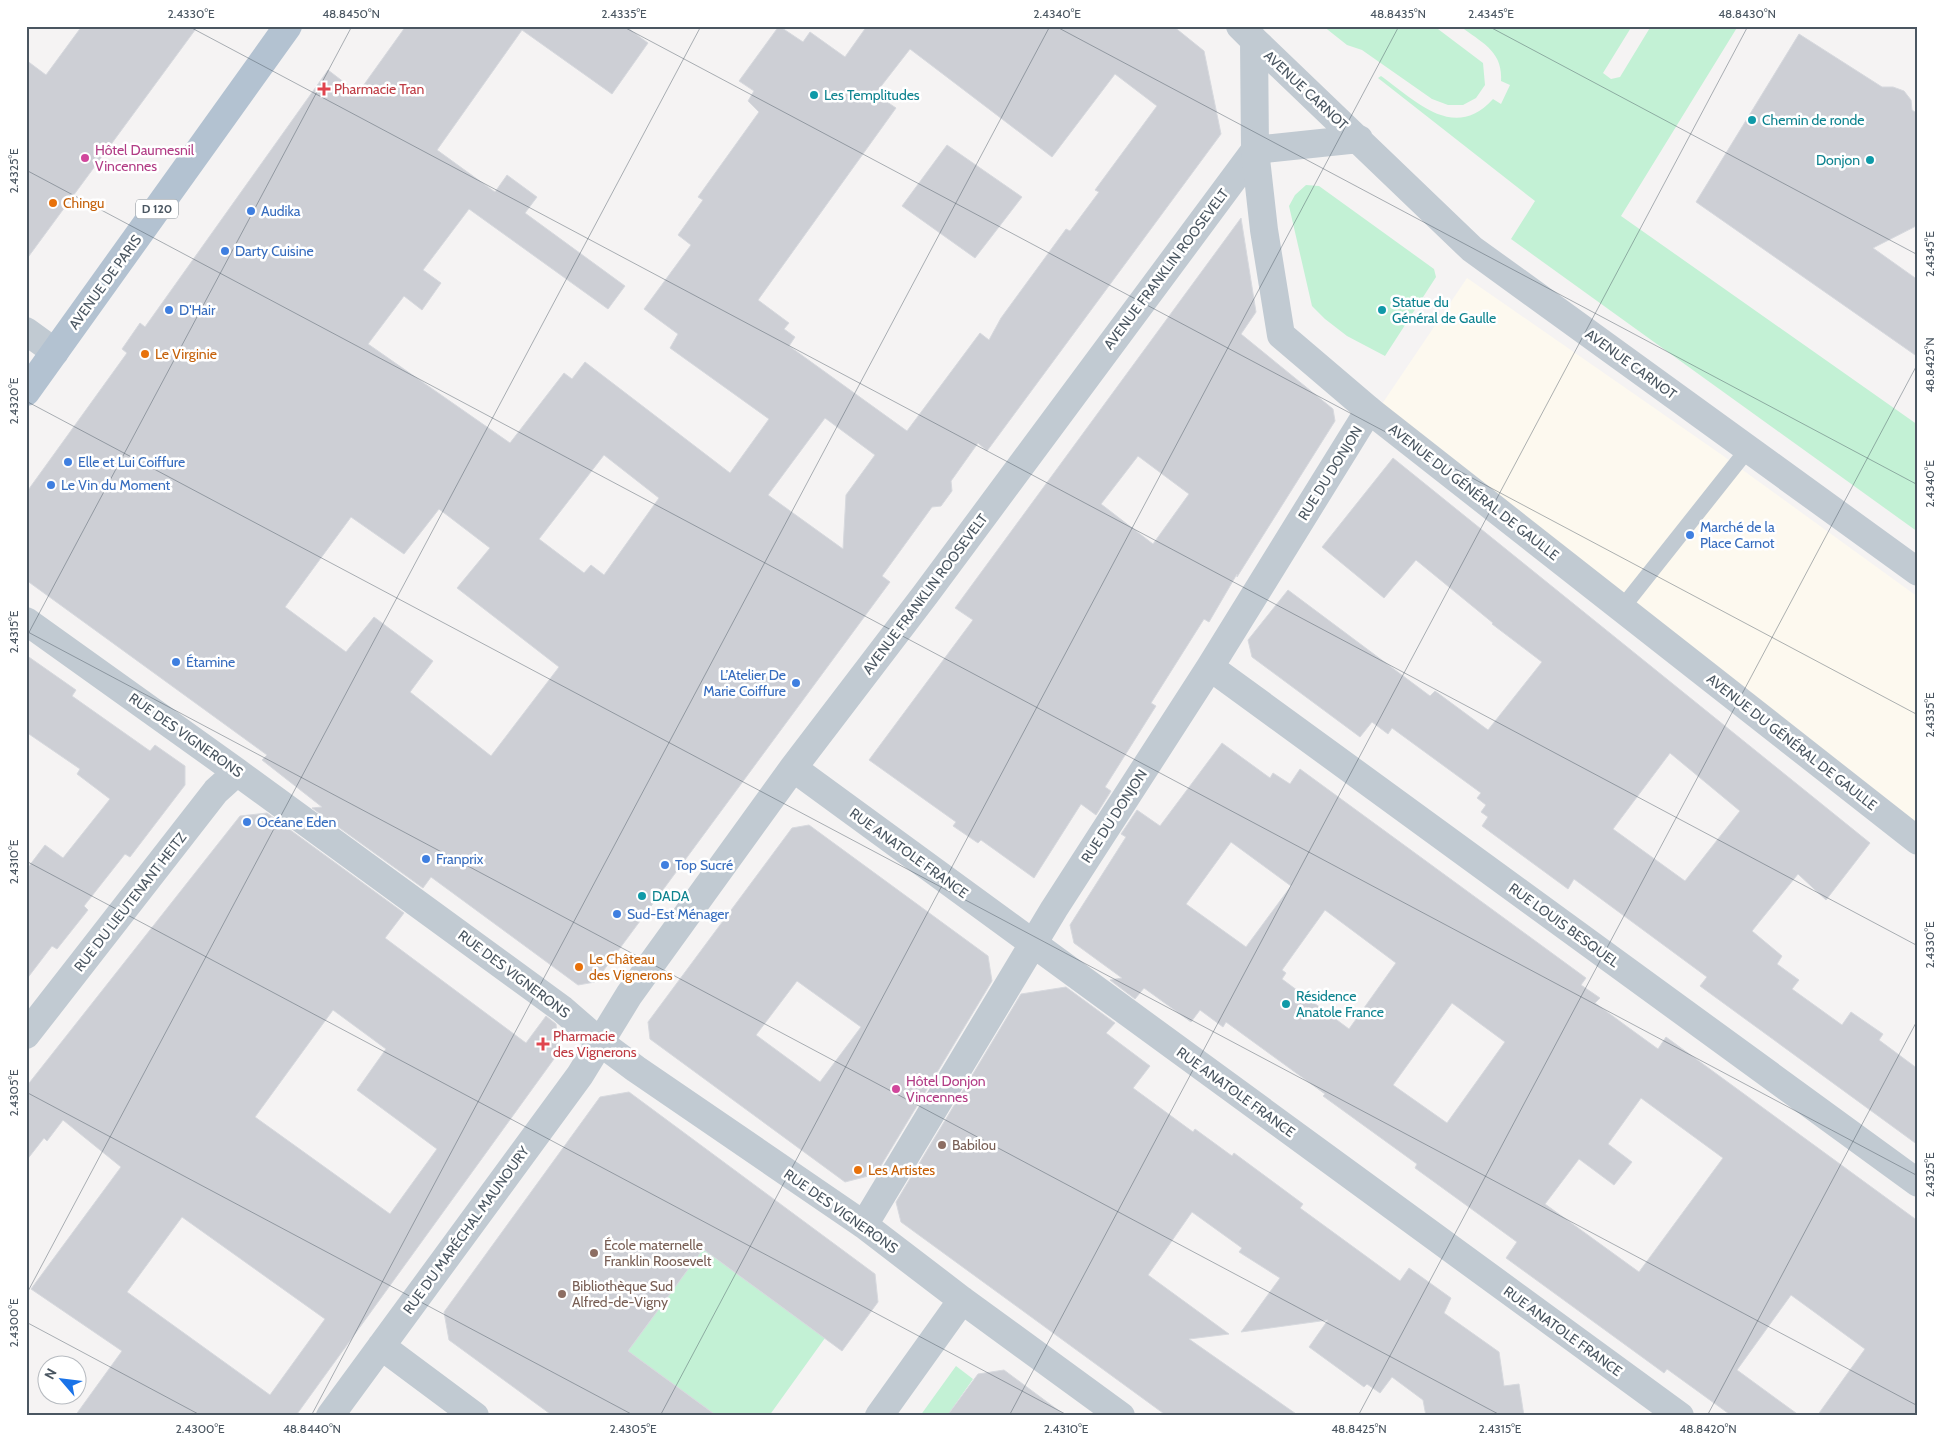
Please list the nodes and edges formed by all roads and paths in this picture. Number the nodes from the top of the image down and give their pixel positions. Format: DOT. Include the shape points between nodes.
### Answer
graph roads {
  1 [pos="288,26"];
  2 [pos="1247,33"];
  3 [pos="1359,140"];
  4 [pos="1255,150"];
  5 [pos="26,331"];
  6 [pos="55,352"];
  7 [pos="26,392"];
  8 [pos="1370,410"];
  9 [pos="1748,449"];
  10 [pos="1918,572"];
  11 [pos="1622,608"];
  12 [pos="26,621"];
  13 [pos="1210,667"];
  14 [pos="793,768"];
  15 [pos="238,772"];
  16 [pos="1918,841"];
  17 [pos="1033,943"];
  18 [pos="26,1035"];
  19 [pos="601,1043"];
  20 [pos="1918,1183"];
  21 [pos="864,1225"];
  22 [pos="962,1300"];
  23 [pos="381,1346"];
  24 [pos="330,1416"];
  25 [pos="475,1416"];
  26 [pos="878,1416"];
  27 [pos="1121,1416"];
  28 [pos="1680,1416"];
  1 -- 6 [label="main road, AVENUE DE PARIS / D 120"];
  2 -- 3 [label="street, AVENUE CARNOT"];
  2 -- 4 [label="street, AVENUE DU GÉNÉRAL DE GAULLE"];
  3 -- 4 [label="street, AVENUE CARNOT"];
  3 -- 9 [label="street, AVENUE CARNOT" via="1472,249"];
  4 -- 8 [label="street, AVENUE DU GÉNÉRAL DE GAULLE" via="1281,335"];
  4 -- 14 [label="street, AVENUE FRANKLIN ROOSEVELT"];
  5 -- 6 [label="street"];
  6 -- 7 [label="main road, AVENUE DE PARIS / D 120"];
  8 -- 11 [label="street, AVENUE DU GÉNÉRAL DE GAULLE"];
  8 -- 13 [label="street, RUE DU DONJON"];
  9 -- 10 [label="street, AVENUE CARNOT"];
  9 -- 11 [label="lane"];
  11 -- 16 [label="street, AVENUE DU GÉNÉRAL DE GAULLE"];
  12 -- 15 [label="street, RUE DES VIGNERONS"];
  13 -- 17 [label="street, RUE DU DONJON"];
  13 -- 20 [label="street, RUE LOUIS BESQUEL"];
  14 -- 17 [label="street, RUE ANATOLE FRANCE"];
  14 -- 19 [label="street, AVENUE FRANKLIN ROOSEVELT" via="629,995"];
  15 -- 18 [label="street, RUE DU LIEUTENANT HEITZ" via="216,791"];
  15 -- 19 [label="street, RUE DES VIGNERONS" via="562,1009"];
  17 -- 21 [label="street, RUE DU DONJON"];
  17 -- 28 [label="street, RUE ANATOLE FRANCE"];
  19 -- 21 [label="street, RUE DES VIGNERONS"];
  19 -- 23 [label="street, RUE DU MARÉCHAL MAUNOURY"];
  21 -- 22 [label="street, RUE DES VIGNERONS"];
  22 -- 26 [label="street"];
  22 -- 27 [label="street, RUE DES VIGNERONS"];
  23 -- 24 [label="street, RUE DU MARÉCHAL MAUNOURY"];
  23 -- 25 [label="street"];
}
